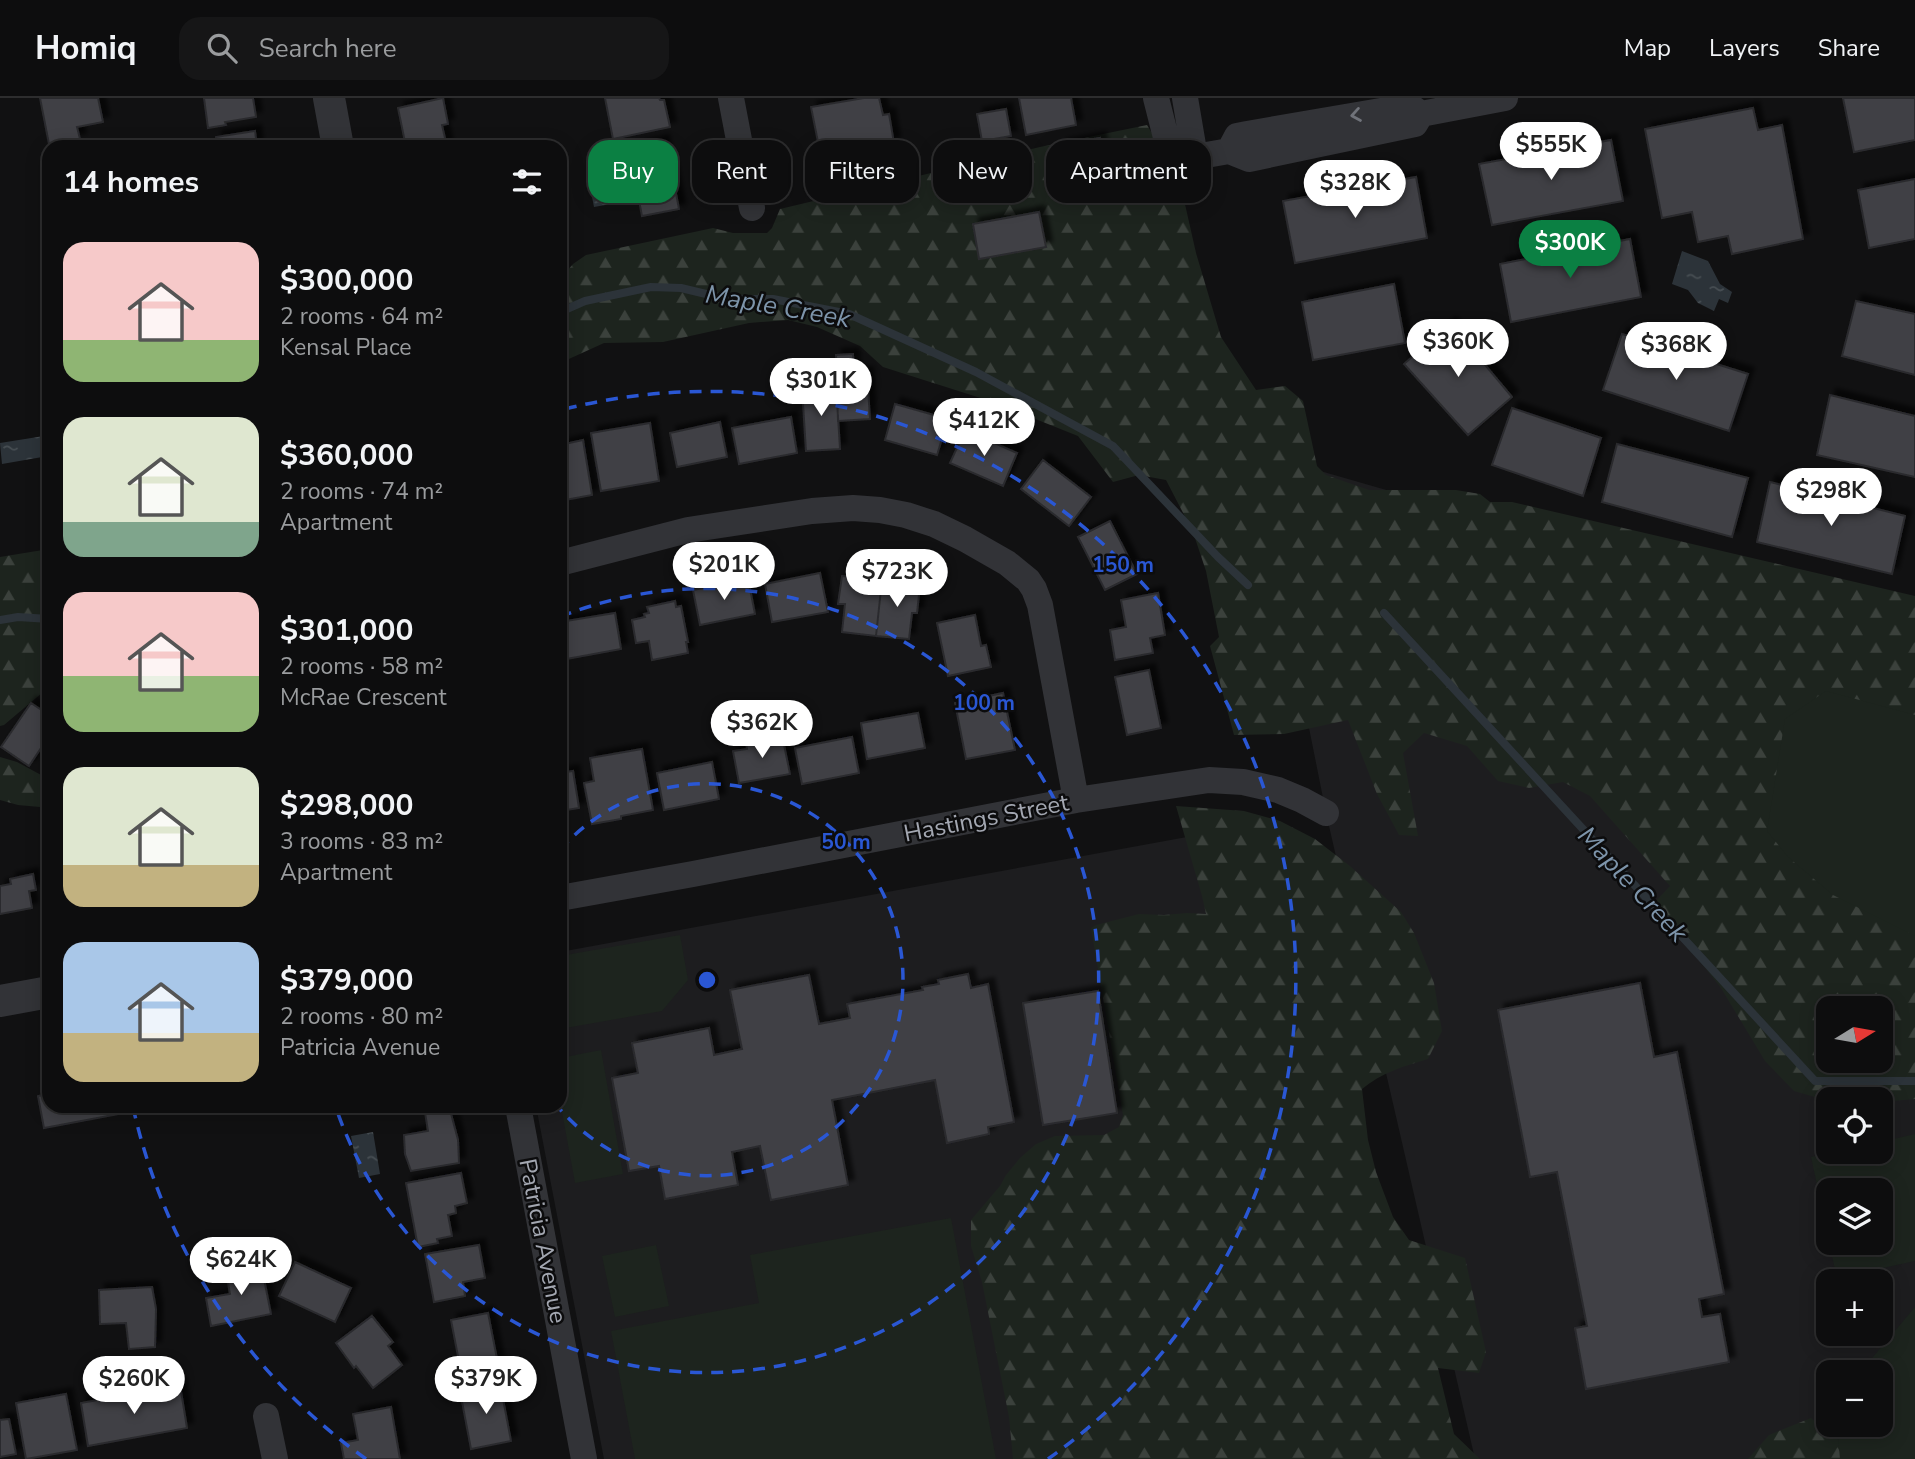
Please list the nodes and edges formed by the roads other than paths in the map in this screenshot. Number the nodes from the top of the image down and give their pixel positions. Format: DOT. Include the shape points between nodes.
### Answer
graph roads {
  1 [pos="329,98"];
  2 [pos="731,98"];
  3 [pos="1156,98"];
  4 [pos="1185,98"];
  5 [pos="1505,98"];
  6 [pos="337,140"];
  7 [pos="1175,140"];
  8 [pos="1184,140"];
  9 [pos="1211,154"];
  10 [pos="752,208"];
  11 [pos="567,561"];
  12 [pos="1076,800"];
  13 [pos="1326,813"];
  14 [pos="567,897"];
  15 [pos="42,993"];
  16 [pos="0,1001"];
  17 [pos="519,1113"];
  18 [pos="266,1416"];
  19 [pos="275,1459"];
  20 [pos="584,1459"];
  1 -- 6 [label="street"];
  2 -- 10 [label="street"];
  3 -- 7 [label="street"];
  4 -- 8 [label="street"];
  5 -- 9 [label="street" via="1421,114 1410,106 1247,134 1237,136 1229,151"];
  11 -- 12 [label="street" via="688,530 812,510 853,508 934,524 1021,574 1034,589"];
  12 -- 13 [label="street, Hastings Street" via="1209,780 1278,790"];
  12 -- 14 [label="street, Hastings Street"];
  15 -- 16 [label="street"];
  17 -- 20 [label="street, Patricia Avenue"];
  18 -- 19 [label="street"];
}
